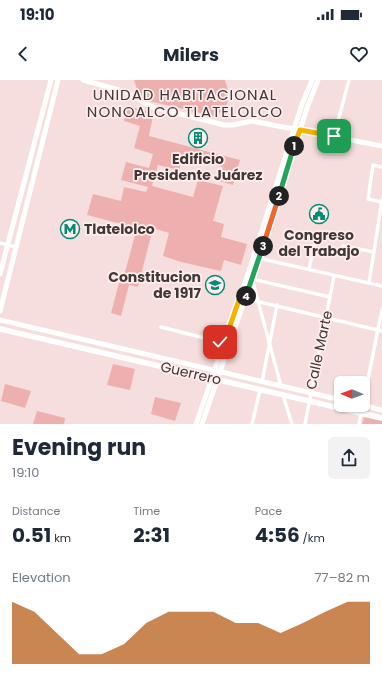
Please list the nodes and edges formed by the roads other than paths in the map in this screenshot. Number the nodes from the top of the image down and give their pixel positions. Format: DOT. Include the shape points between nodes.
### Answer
graph roads {
  1 [pos="51,80"];
  2 [pos="58,80"];
  3 [pos="83,80"];
  4 [pos="312,80"];
  5 [pos="318,80"];
  6 [pos="349,80"];
  7 [pos="297,129"];
  8 [pos="334,136"];
  9 [pos="382,146"];
  10 [pos="382,167"];
  11 [pos="34,176"];
  12 [pos="24,183"];
  13 [pos="30,191"];
  14 [pos="382,201"];
  15 [pos="0,243"];
  16 [pos="8,245"];
  17 [pos="314,245"];
  18 [pos="344,246"];
  19 [pos="16,247"];
  20 [pos="374,252"];
  21 [pos="256,257"];
  22 [pos="309,269"];
  23 [pos="0,274"];
  24 [pos="334,276"];
  25 [pos="252,279"];
  26 [pos="369,283"];
  27 [pos="382,286"];
  28 [pos="330,297"];
  29 [pos="242,298"];
  30 [pos="257,301"];
  31 [pos="1,303"];
  32 [pos="277,305"];
  33 [pos="382,309"];
  34 [pos="0,311"];
  35 [pos="326,318"];
  36 [pos="0,320"];
  37 [pos="161,327"];
  38 [pos="0,329"];
  39 [pos="380,330"];
  40 [pos="224,343"];
  41 [pos="269,345"];
  42 [pos="218,359"];
  43 [pos="224,362"];
  44 [pos="214,371"];
  45 [pos="220,372"];
  46 [pos="370,376"];
  47 [pos="212,378"];
  48 [pos="218,379"];
  49 [pos="262,382"];
  50 [pos="280,386"];
  51 [pos="260,390"];
  52 [pos="310,393"];
  53 [pos="283,395"];
  54 [pos="334,398"];
  55 [pos="309,401"];
  56 [pos="370,407"];
  57 [pos="382,410"];
  58 [pos="361,413"];
  59 [pos="382,418"];
  60 [pos="196,424"];
  61 [pos="202,424"];
  62 [pos="252,424"];
  63 [pos="292,424"];
  64 [pos="304,424"];
  65 [pos="359,424"];
  1 -- 12 [label="main road"];
  2 -- 11 [label="main road"];
  3 -- 7 [label="main road" via="126,92 152,108 232,125 252,121"];
  4 -- 7 [label="main road"];
  5 -- 7 [label="main road"];
  6 -- 8 [label="street"];
  7 -- 8 [label="main road"];
  7 -- 21 [label="main road"];
  8 -- 9 [label="main road"];
  10 -- 14 [label="street" via="373,165 368,199"];
  11 -- 12 [label="main road"];
  11 -- 13 [label="main road"];
  12 -- 13 [label="main road"];
  12 -- 16 [label="main road"];
  13 -- 19 [label="main road"];
  14 -- 20 [label="street"];
  15 -- 16 [label="street"];
  16 -- 19 [label="street"];
  16 -- 23 [label="main road"];
  17 -- 22 [label="street"];
  18 -- 20 [label="street"];
  19 -- 31 [label="main road"];
  20 -- 26 [label="street"];
  21 -- 22 [label="street"];
  21 -- 25 [label="main road"];
  21 -- 29 [label="main road"];
  22 -- 24 [label="street"];
  24 -- 26 [label="street"];
  24 -- 28 [label="street, Calle Marte"];
  25 -- 28 [label="street"];
  25 -- 29 [label="main road"];
  25 -- 30 [label="street"];
  26 -- 27 [label="street"];
  28 -- 35 [label="street, Calle Marte"];
  29 -- 30 [label="street"];
  29 -- 40 [label="main road"];
  29 -- 43 [label="main road"];
  30 -- 32 [label="street"];
  30 -- 41 [label="street"];
  31 -- 34 [label="main road"];
  32 -- 35 [label="street"];
  32 -- 41 [label="street"];
  33 -- 39 [label="street"];
  35 -- 39 [label="street"];
  35 -- 52 [label="street, Calle Marte"];
  36 -- 44 [label="main road, Guerrero"];
  37 -- 40 [label="street"];
  38 -- 47 [label="main road, Guerrero"];
  39 -- 46 [label="street"];
  40 -- 42 [label="main road"];
  41 -- 49 [label="street"];
  41 -- 50 [label="street"];
  42 -- 43 [label="main road" via="220,363"];
  42 -- 44 [label="main road"];
  43 -- 45 [label="main road"];
  44 -- 45 [label="main road, Guerrero"];
  44 -- 47 [label="main road"];
  45 -- 48 [label="main road"];
  45 -- 49 [label="main road, Guerrero"];
  47 -- 48 [label="main road, Guerrero"];
  47 -- 60 [label="main road"];
  48 -- 51 [label="main road, Guerrero"];
  48 -- 61 [label="main road"];
  49 -- 50 [label="main road, Guerrero"];
  50 -- 52 [label="main road, Guerrero"];
  51 -- 53 [label="main road, Guerrero"];
  51 -- 62 [label="street"];
  52 -- 54 [label="main road, Guerrero"];
  52 -- 55 [label="street, Calle Marte"];
  53 -- 55 [label="main road, Guerrero"];
  53 -- 63 [label="street"];
  55 -- 58 [label="main road, Guerrero"];
  55 -- 64 [label="street, Calle Marte"];
  56 -- 57 [label="main road"];
  58 -- 59 [label="main road, Guerrero"];
  58 -- 65 [label="street"];
}
